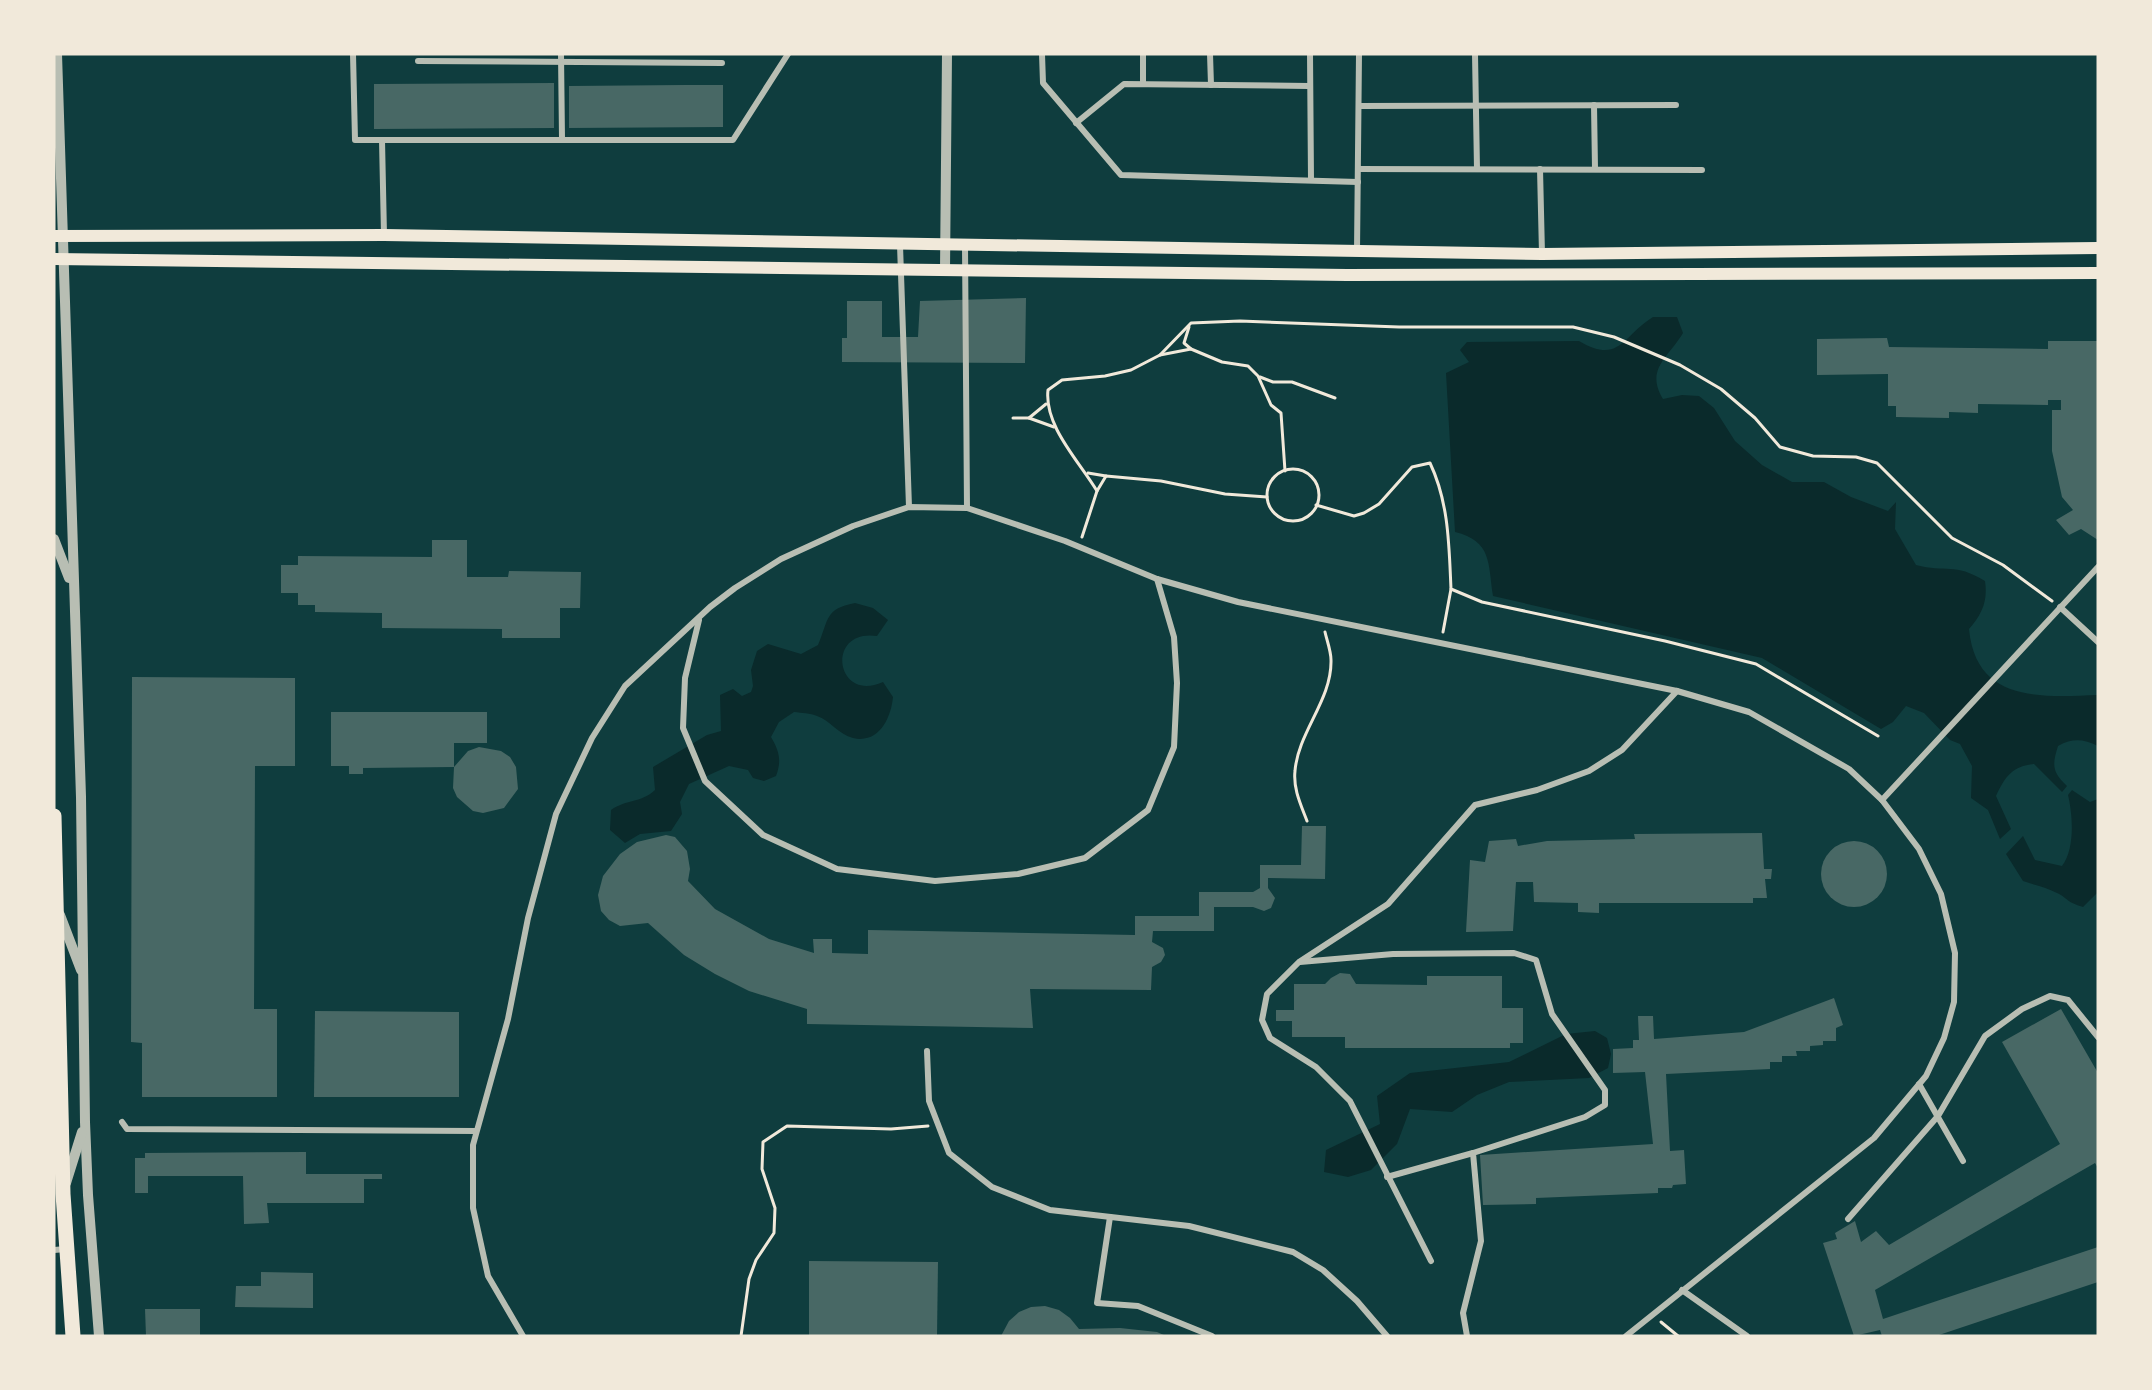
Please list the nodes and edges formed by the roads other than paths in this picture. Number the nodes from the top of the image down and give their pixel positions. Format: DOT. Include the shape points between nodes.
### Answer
graph roads {
  1 [pos="57,54"];
  2 [pos="353,54"];
  3 [pos="561,54"];
  4 [pos="788,54"];
  5 [pos="947,54"];
  6 [pos="1042,54"];
  7 [pos="1143,54"];
  8 [pos="1210,54"];
  9 [pos="1310,54"];
  10 [pos="1359,54"];
  11 [pos="1475,54"];
  12 [pos="418,62"];
  13 [pos="561,63"];
  14 [pos="722,63"];
  15 [pos="1143,84"];
  16 [pos="1211,85"];
  17 [pos="1309,86"];
  18 [pos="1594,105"];
  19 [pos="1676,105"];
  20 [pos="1359,106"];
  21 [pos="1476,106"];
  22 [pos="1077,123"];
  23 [pos="562,139"];
  24 [pos="382,140"];
  25 [pos="1358,169"];
  26 [pos="1477,169"];
  27 [pos="1540,169"];
  28 [pos="1595,169"];
  29 [pos="1702,170"];
  30 [pos="1311,180"];
  31 [pos="1358,182"];
  32 [pos="384,235"];
  33 [pos="59,236"];
  34 [pos="900,245"];
  35 [pos="945,246"];
  36 [pos="965,246"];
  37 [pos="2098,248"];
  38 [pos="1358,253"];
  39 [pos="1542,254"];
  40 [pos="59,259"];
  41 [pos="901,270"];
  42 [pos="945,270"];
  43 [pos="966,270"];
  44 [pos="2098,273"];
  45 [pos="909,507"];
  46 [pos="967,508"];
  47 [pos="54,539"];
  48 [pos="2098,567"];
  49 [pos="1157,579"];
  50 [pos="73,587"];
  51 [pos="2060,607"];
  52 [pos="699,619"];
  53 [pos="2098,642"];
  54 [pos="1677,691"];
  55 [pos="1882,800"];
  56 [pos="54,816"];
  57 [pos="57,908"];
  58 [pos="1299,962"];
  59 [pos="84,979"];
  60 [pos="2098,1037"];
  61 [pos="927,1051"];
  62 [pos="1919,1084"];
  63 [pos="1938,1116"];
  64 [pos="85,1122"];
  65 [pos="122,1122"];
  66 [pos="476,1131"];
  67 [pos="1473,1153"];
  68 [pos="1963,1161"];
  69 [pos="1387,1177"];
  70 [pos="63,1194"];
  71 [pos="1110,1217"];
  72 [pos="1848,1219"];
  73 [pos="60,1250"];
  74 [pos="1431,1261"];
  75 [pos="1682,1290"];
  76 [pos="73,1336"];
  77 [pos="99,1336"];
  78 [pos="523,1336"];
  79 [pos="1212,1336"];
  80 [pos="1387,1336"];
  81 [pos="1467,1336"];
  82 [pos="1626,1336"];
  83 [pos="1747,1336"];
  1 -- 33 [label="street"];
  2 -- 24 [label="street" via="355,140"];
  3 -- 13 [label="street"];
  4 -- 23 [label="street" via="733,140"];
  5 -- 35 [label="street"];
  6 -- 22 [label="street" via="1043,83"];
  7 -- 15 [label="street"];
  8 -- 16 [label="street"];
  9 -- 17 [label="street"];
  10 -- 20 [label="street"];
  11 -- 21 [label="street"];
  12 -- 13 [label="street"];
  13 -- 14 [label="street"];
  13 -- 23 [label="street"];
  15 -- 16 [label="street"];
  15 -- 22 [label="street" via="1124,84"];
  16 -- 17 [label="street"];
  17 -- 30 [label="street"];
  18 -- 19 [label="street"];
  18 -- 21 [label="street"];
  18 -- 28 [label="street"];
  20 -- 21 [label="street"];
  20 -- 25 [label="street"];
  21 -- 26 [label="street"];
  22 -- 30 [label="street" via="1121,176"];
  23 -- 24 [label="street"];
  24 -- 32 [label="street"];
  25 -- 26 [label="street"];
  25 -- 31 [label="street"];
  26 -- 27 [label="street"];
  27 -- 28 [label="street"];
  27 -- 39 [label="street"];
  28 -- 29 [label="street"];
  30 -- 31 [label="street"];
  31 -- 38 [label="street"];
  32 -- 33 [label="main road"];
  32 -- 34 [label="main road"];
  33 -- 40 [label="street"];
  34 -- 35 [label="main road"];
  34 -- 41 [label="street"];
  35 -- 36 [label="main road"];
  35 -- 42 [label="street"];
  36 -- 38 [label="main road"];
  36 -- 43 [label="street"];
  37 -- 39 [label="main road"];
  38 -- 39 [label="main road"];
  40 -- 41 [label="main road"];
  40 -- 50 [label="street"];
  41 -- 42 [label="main road"];
  41 -- 45 [label="street"];
  42 -- 43 [label="main road"];
  43 -- 44 [label="main road" via="1347,275"];
  43 -- 46 [label="street"];
  45 -- 46 [label="street"];
  45 -- 52 [label="street" via="853,526 781,559 735,588"];
  46 -- 49 [label="street"];
  47 -- 50 [label="street"];
  48 -- 51 [label="street"];
  49 -- 52 [label="street" via="1174,637 1178,683 1174,747 1148,810 1084,858 1018,874 935,881 837,869 763,835 705,781 683,728 685,678"];
  49 -- 54 [label="street" via="1238,602"];
  50 -- 59 [label="street"];
  51 -- 53 [label="street"];
  51 -- 55 [label="street"];
  52 -- 66 [label="street" via="625,686 592,738 556,814 528,918 508,1019"];
  54 -- 55 [label="street" via="1749,712 1849,769"];
  54 -- 58 [label="street" via="1622,750 1589,771 1537,790 1474,804 1388,904"];
  55 -- 62 [label="street" via="1919,849 1941,894 1955,953 1954,1002 1944,1038"];
  56 -- 57 [label="main road"];
  57 -- 59 [label="street"];
  57 -- 70 [label="main road"];
  58 -- 67 [label="street" via="1393,954 1514,953 1536,960 1552,1014 1605,1090 1605,1105 1585,1117"];
  58 -- 69 [label="street" via="1267,994 1262,1020 1270,1038 1316,1067 1350,1101"];
  59 -- 64 [label="street"];
  60 -- 63 [label="street" via="2068,1000 2050,996 2022,1009 1985,1036"];
  61 -- 71 [label="street" via="929,1101 949,1153 992,1187 1050,1210"];
  62 -- 63 [label="street"];
  62 -- 75 [label="street" via="1874,1138"];
  63 -- 68 [label="street"];
  63 -- 72 [label="street"];
  64 -- 70 [label="street"];
  64 -- 77 [label="street"];
  65 -- 66 [label="street" via="127,1129"];
  66 -- 78 [label="street" via="473,1208 488,1276"];
  67 -- 69 [label="street"];
  67 -- 81 [label="street" via="1481,1241 1463,1313"];
  69 -- 74 [label="street"];
  70 -- 73 [label="main road"];
  71 -- 79 [label="street" via="1097,1303 1137,1306"];
  71 -- 80 [label="street" via="1189,1226 1293,1252 1323,1270"];
  73 -- 76 [label="main road"];
  75 -- 82 [label="street"];
  75 -- 83 [label="street"];
}
